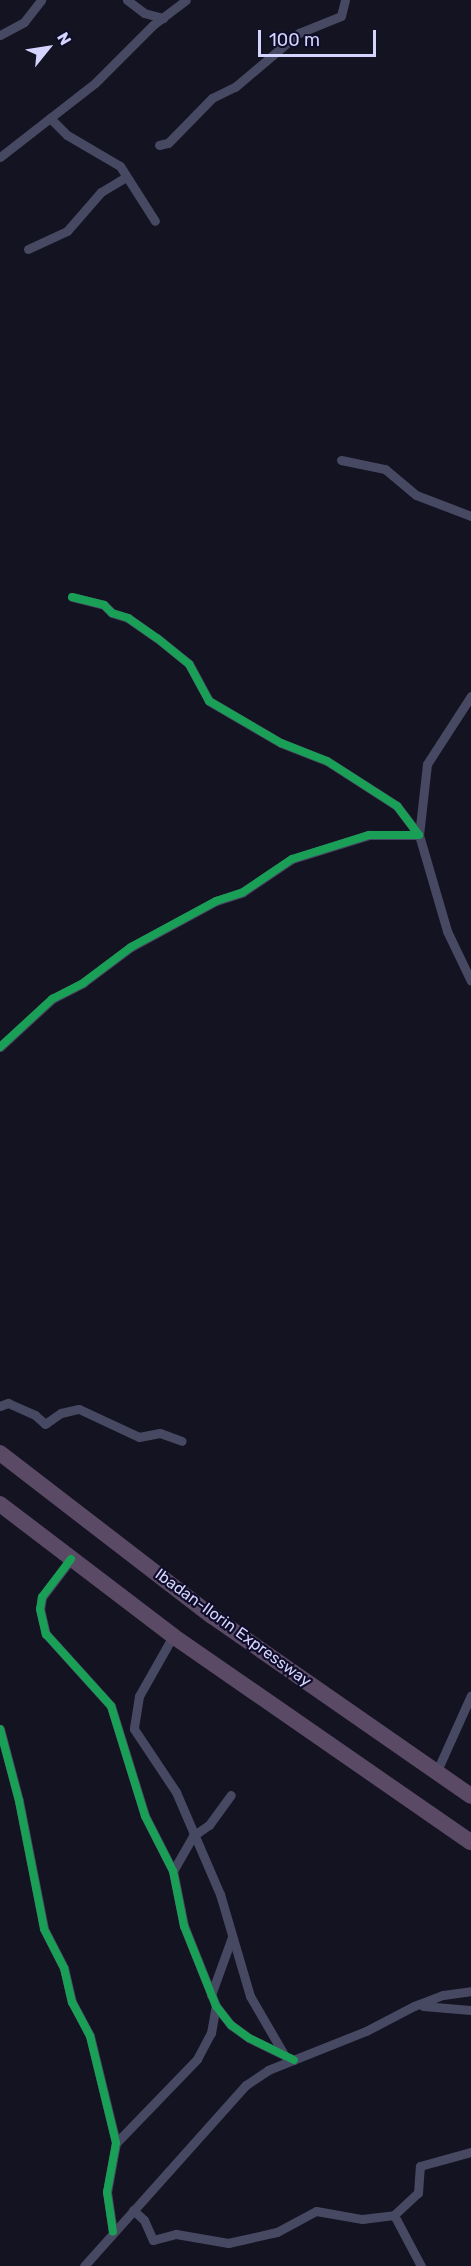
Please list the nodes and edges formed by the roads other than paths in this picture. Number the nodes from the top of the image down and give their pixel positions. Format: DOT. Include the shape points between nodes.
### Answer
graph roads {
  1 [pos="41,0"];
  2 [pos="127,0"];
  3 [pos="186,0"];
  4 [pos="345,0"];
  5 [pos="163,18"];
  6 [pos="0,35"];
  7 [pos="50,118"];
  8 [pos="159,145"];
  9 [pos="0,157"];
  10 [pos="126,177"];
  11 [pos="155,221"];
  12 [pos="28,249"];
  13 [pos="341,460"];
  14 [pos="471,516"];
  15 [pos="72,597"];
  16 [pos="471,696"];
  17 [pos="419,835"];
  18 [pos="471,981"];
  19 [pos="0,1047"];
  20 [pos="0,1406"];
  21 [pos="182,1442"];
  22 [pos="0,1453"];
  23 [pos="0,1504"];
  24 [pos="71,1559"];
  25 [pos="173,1636"];
  26 [pos="471,1695"];
  27 [pos="0,1729"];
  28 [pos="436,1773"];
  29 [pos="231,1795"];
  30 [pos="471,1796"];
  31 [pos="194,1835"];
  32 [pos="471,1842"];
  33 [pos="173,1871"];
  34 [pos="232,1937"];
  35 [pos="471,1991"];
  36 [pos="211,1995"];
  37 [pos="216,2006"];
  38 [pos="414,2006"];
  39 [pos="471,2010"];
  40 [pos="289,2058"];
  41 [pos="116,2143"];
  42 [pos="471,2152"];
  43 [pos="133,2210"];
  44 [pos="394,2215"];
  45 [pos="114,2232"];
  46 [pos="84,2266"];
  47 [pos="421,2266"];
  1 -- 6 [label="street" via="24,22"];
  2 -- 5 [label="street" via="144,13"];
  3 -- 5 [label="street"];
  4 -- 8 [label="street" via="341,16 299,33 235,87 213,98 168,143"];
  5 -- 7 [label="street" via="95,83"];
  7 -- 9 [label="street"];
  7 -- 10 [label="street" via="67,135 120,166"];
  10 -- 11 [label="street"];
  10 -- 12 [label="street" via="101,192 66,231"];
  13 -- 14 [label="street" via="385,469 416,495"];
  15 -- 17 [label="street" via="104,605 112,613 128,618 189,664 209,701 288,746 327,761 397,806"];
  16 -- 17 [label="street" via="427,764"];
  17 -- 18 [label="street" via="447,931"];
  17 -- 19 [label="street" via="369,834 292,859 243,892 216,901 131,947 83,983 52,999"];
  20 -- 21 [label="street" via="8,1403 45,1424 61,1413 79,1409 139,1437 160,1433"];
  22 -- 28 [label="highway, Ibadan-Ilorin Expressway" via="212,1616"];
  23 -- 24 [label="highway"];
  24 -- 25 [label="highway"];
  24 -- 33 [label="street" via="42,1597 40,1608 46,1634 111,1706 145,1816"];
  25 -- 31 [label="street" via="139,1696 134,1729 171,1784"];
  25 -- 32 [label="highway"];
  26 -- 28 [label="street"];
  27 -- 41 [label="street" via="19,1801 44,1929 64,1968 72,2002 90,2036"];
  28 -- 30 [label="highway, Ibadan-Ilorin Expressway"];
  29 -- 31 [label="street" via="209,1824"];
  31 -- 33 [label="street"];
  31 -- 34 [label="street" via="220,1894"];
  33 -- 36 [label="street" via="184,1926"];
  34 -- 36 [label="street"];
  34 -- 40 [label="street" via="249,1996"];
  35 -- 38 [label="street" via="443,1995"];
  36 -- 37 [label="street"];
  37 -- 40 [label="street" via="231,2025"];
  37 -- 41 [label="street" via="211,2032 197,2059"];
  38 -- 39 [label="street"];
  38 -- 40 [label="street" via="366,2031"];
  40 -- 43 [label="street" via="246,2085"];
  41 -- 45 [label="street" via="107,2192"];
  42 -- 44 [label="street" via="420,2166 418,2193"];
  43 -- 44 [label="street" via="144,2220 153,2240 176,2234 228,2243 278,2232 316,2211 362,2218"];
  43 -- 45 [label="street"];
  44 -- 47 [label="street" via="404,2227"];
  45 -- 46 [label="street"];
}
